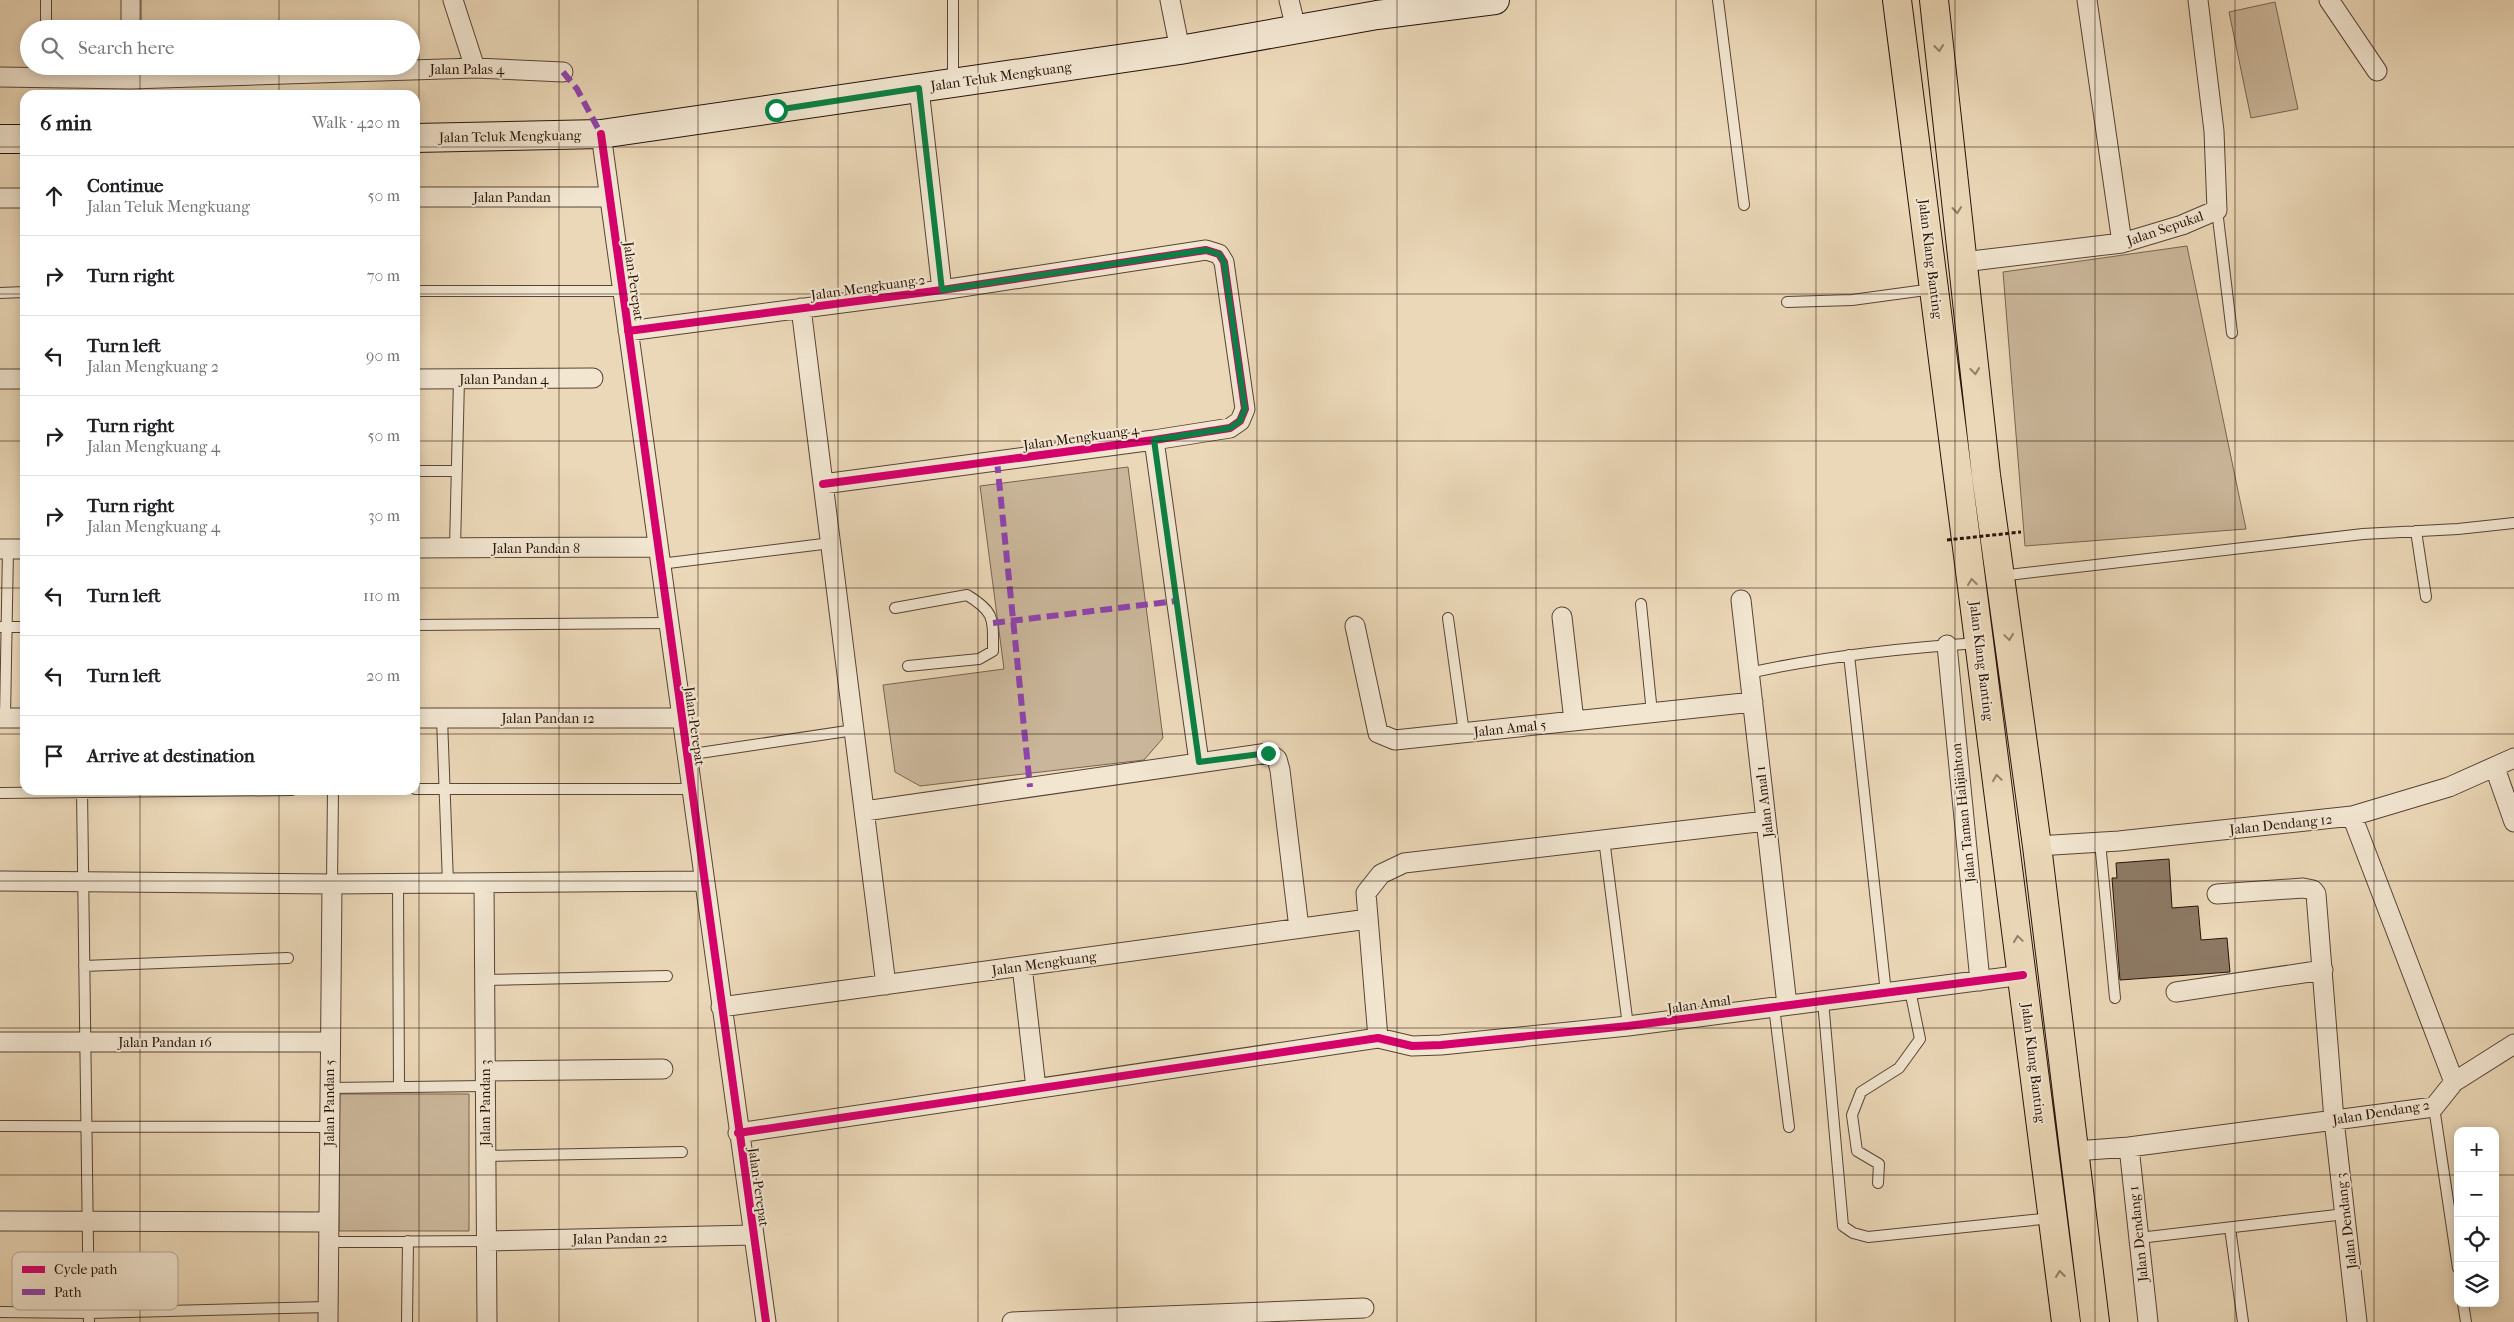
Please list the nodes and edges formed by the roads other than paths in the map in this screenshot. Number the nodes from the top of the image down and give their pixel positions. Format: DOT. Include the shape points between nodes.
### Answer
graph roads {
  1 [pos="46,0"];
  2 [pos="130,0"];
  3 [pos="453,0"];
  4 [pos="953,0"];
  5 [pos="1170,0"];
  6 [pos="1289,0"];
  7 [pos="1495,0"];
  8 [pos="1718,0"];
  9 [pos="1897,0"];
  10 [pos="1934,0"];
  11 [pos="2087,0"];
  12 [pos="2198,0"];
  13 [pos="2329,0"];
  14 [pos="46,20"];
  15 [pos="130,20"];
  16 [pos="1296,29"];
  17 [pos="1180,50"];
  18 [pos="475,68"];
  19 [pos="420,70"];
  20 [pos="2377,71"];
  21 [pos="562,72"];
  22 [pos="20,74"];
  23 [pos="78,75"];
  24 [pos="274,75"];
  25 [pos="0,76"];
  26 [pos="130,80"];
  27 [pos="953,83"];
  28 [pos="919,88"];
  29 [pos="601,134"];
  30 [pos="420,138"];
  31 [pos="0,139"];
  32 [pos="20,139"];
  33 [pos="420,197"];
  34 [pos="609,197"];
  35 [pos="0,198"];
  36 [pos="20,198"];
  37 [pos="1744,205"];
  38 [pos="2217,210"];
  39 [pos="2122,243"];
  40 [pos="1224,262"];
  41 [pos="1963,262"];
  42 [pos="1934,289"];
  43 [pos="942,290"];
  44 [pos="420,291"];
  45 [pos="622,291"];
  46 [pos="0,292"];
  47 [pos="20,292"];
  48 [pos="1787,302"];
  49 [pos="801,308"];
  50 [pos="628,331"];
  51 [pos="2232,334"];
  52 [pos="593,378"];
  53 [pos="0,379"];
  54 [pos="20,379"];
  55 [pos="420,379"];
  56 [pos="459,379"];
  57 [pos="1154,440"];
  58 [pos="420,471"];
  59 [pos="457,471"];
  60 [pos="823,484"];
  61 [pos="2514,523"];
  62 [pos="2416,532"];
  63 [pos="831,543"];
  64 [pos="420,548"];
  65 [pos="455,548"];
  66 [pos="11,549"];
  67 [pos="659,556"];
  68 [pos="2000,576"];
  69 [pos="2426,598"];
  70 [pos="1741,600"];
  71 [pos="1641,604"];
  72 [pos="895,608"];
  73 [pos="1562,617"];
  74 [pos="1448,618"];
  75 [pos="668,623"];
  76 [pos="420,625"];
  77 [pos="1355,626"];
  78 [pos="4,627"];
  79 [pos="20,627"];
  80 [pos="1979,643"];
  81 [pos="1947,645"];
  82 [pos="1849,655"];
  83 [pos="908,666"];
  84 [pos="1749,673"];
  85 [pos="1753,702"];
  86 [pos="1652,713"];
  87 [pos="3,718"];
  88 [pos="20,718"];
  89 [pos="420,718"];
  90 [pos="442,718"];
  91 [pos="681,718"];
  92 [pos="1574,721"];
  93 [pos="854,730"];
  94 [pos="1464,732"];
  95 [pos="686,755"];
  96 [pos="2514,758"];
  97 [pos="1199,762"];
  98 [pos="2495,768"];
  99 [pos="420,789"];
  100 [pos="444,789"];
  101 [pos="691,789"];
  102 [pos="0,793"];
  103 [pos="20,793"];
  104 [pos="82,795"];
  105 [pos="333,795"];
  106 [pos="864,812"];
  107 [pos="2352,816"];
  108 [pos="1766,821"];
  109 [pos="2514,822"];
  110 [pos="1604,839"];
  111 [pos="2100,842"];
  112 [pos="2037,846"];
  113 [pos="0,881"];
  114 [pos="83,881"];
  115 [pos="703,881"];
  116 [pos="448,883"];
  117 [pos="484,883"];
  118 [pos="332,884"];
  119 [pos="398,884"];
  120 [pos="2217,894"];
  121 [pos="1368,919"];
  122 [pos="1299,928"];
  123 [pos="288,958"];
  124 [pos="84,966"];
  125 [pos="1022,966"];
  126 [pos="2323,970"];
  127 [pos="2023,975"];
  128 [pos="667,976"];
  129 [pos="484,980"];
  130 [pos="1980,981"];
  131 [pos="886,985"];
  132 [pos="1910,990"];
  133 [pos="2176,992"];
  134 [pos="1886,993"];
  135 [pos="2115,998"];
  136 [pos="1823,1001"];
  137 [pos="1780,1006"];
  138 [pos="720,1007"];
  139 [pos="1628,1026"];
  140 [pos="1378,1038"];
  141 [pos="0,1042"];
  142 [pos="85,1042"];
  143 [pos="330,1042"];
  144 [pos="2514,1044"];
  145 [pos="663,1069"];
  146 [pos="485,1078"];
  147 [pos="2454,1082"];
  148 [pos="399,1087"];
  149 [pos="330,1088"];
  150 [pos="1036,1088"];
  151 [pos="2434,1107"];
  152 [pos="2334,1120"];
  153 [pos="0,1126"];
  154 [pos="86,1127"];
  155 [pos="329,1127"];
  156 [pos="1789,1127"];
  157 [pos="738,1133"];
  158 [pos="2129,1147"];
  159 [pos="2075,1151"];
  160 [pos="682,1152"];
  161 [pos="486,1156"];
  162 [pos="1878,1183"];
  163 [pos="2345,1214"];
  164 [pos="2053,1218"];
  165 [pos="0,1221"];
  166 [pos="88,1221"];
  167 [pos="329,1222"];
  168 [pos="2230,1228"];
  169 [pos="753,1235"];
  170 [pos="2139,1238"];
  171 [pos="408,1241"];
  172 [pos="329,1242"];
  173 [pos="486,1242"];
  174 [pos="88,1252"];
  175 [pos="2457,1262"];
  176 [pos="2464,1307"];
  177 [pos="1364,1308"];
  178 [pos="0,1312"];
  179 [pos="328,1315"];
  180 [pos="89,1317"];
  181 [pos="1072,1321"];
  182 [pos="408,1322"];
  183 [pos="487,1322"];
  184 [pos="766,1322"];
  185 [pos="1012,1322"];
  186 [pos="2066,1322"];
  187 [pos="2095,1322"];
  188 [pos="2148,1322"];
  189 [pos="2243,1322"];
  190 [pos="2357,1322"];
  191 [pos="2466,1322"];
  1 -- 14 [label="lane"];
  2 -- 15 [label="street"];
  3 -- 18 [label="street"];
  4 -- 27 [label="lane"];
  5 -- 17 [label="street"];
  6 -- 16 [label="street"];
  7 -- 16 [label="street, Jalan Teluk Mengkuang"];
  8 -- 37 [label="lane"];
  9 -- 42 [label="highway, Jalan Klang Banting"];
  10 -- 41 [label="highway, Jalan Klang Banting, one-way"];
  11 -- 39 [label="street"];
  12 -- 38 [label="street, Jalan Sepukal" via="2214,131"];
  13 -- 20 [label="street"];
  16 -- 17 [label="street, Jalan Teluk Mengkuang"];
  17 -- 27 [label="street, Jalan Teluk Mengkuang"];
  18 -- 19 [label="street, Jalan Palas 4"];
  18 -- 21 [label="street, Jalan Palas 4"];
  22 -- 25 [label="street, Jalan Palas 4"];
  23 -- 26 [label="street, Jalan Palas 4"];
  24 -- 26 [label="street, Jalan Palas 4"];
  27 -- 28 [label="street, Jalan Teluk Mengkuang"];
  28 -- 29 [label="street, Jalan Teluk Mengkuang"];
  28 -- 43 [label="street"];
  29 -- 30 [label="street, Jalan Teluk Mengkuang"];
  29 -- 34 [label="street, Jalan Perepat"];
  31 -- 32 [label="street"];
  33 -- 34 [label="street, Jalan Pandan"];
  34 -- 45 [label="street, Jalan Perepat"];
  35 -- 36 [label="street"];
  38 -- 39 [label="street, Jalan Sepukal" via="2182,225"];
  38 -- 51 [label="lane"];
  39 -- 41 [label="street, Jalan Sepukal"];
  40 -- 43 [label="street, Jalan Mengkuang 2" via="1219,254 1206,250"];
  40 -- 57 [label="street, Jalan Mengkuang 4" via="1245,409 1240,421 1230,428"];
  41 -- 68 [label="highway, Jalan Klang Banting, one-way"];
  42 -- 48 [label="lane" via="1852,300"];
  80 -- 42 [label="highway, Jalan Klang Banting, one-way"];
  43 -- 49 [label="street, Jalan Mengkuang 2"];
  44 -- 45 [label="lane"];
  45 -- 50 [label="street, Jalan Perepat"];
  46 -- 47 [label="lane"];
  49 -- 50 [label="street, Jalan Mengkuang 2"];
  49 -- 60 [label="street"];
  50 -- 67 [label="street, Jalan Perepat"];
  52 -- 56 [label="street, Jalan Pandan 4"];
  53 -- 54 [label="street"];
  55 -- 56 [label="street, Jalan Pandan 4"];
  56 -- 59 [label="lane"];
  57 -- 60 [label="street, Jalan Mengkuang 4"];
  57 -- 97 [label="street"];
  58 -- 59 [label="lane"];
  59 -- 65 [label="lane"];
  60 -- 63 [label="street"];
  61 -- 62 [label="lane"];
  62 -- 68 [label="lane" via="2363,534"];
  62 -- 69 [label="lane"];
  63 -- 67 [label="lane"];
  63 -- 93 [label="street"];
  64 -- 65 [label="street, Jalan Pandan 8"];
  65 -- 67 [label="street, Jalan Pandan 8"];
  66 -- 78 [label="lane"];
  67 -- 75 [label="street, Jalan Perepat"];
  68 -- 112 [label="highway, Jalan Klang Banting, one-way"];
  70 -- 84 [label="street, Jalan Amal 1"];
  71 -- 86 [label="lane"];
  72 -- 83 [label="lane" via="967,595 986,607 994,623 994,650 979,659"];
  73 -- 92 [label="street"];
  74 -- 94 [label="lane"];
  75 -- 76 [label="lane"];
  75 -- 91 [label="street, Jalan Perepat"];
  77 -- 94 [label="street, Jalan Amal 5" via="1378,733 1395,740"];
  78 -- 79 [label="lane"];
  78 -- 87 [label="lane"];
  80 -- 81 [label="lane"];
  127 -- 80 [label="highway, Jalan Klang Banting, one-way"];
  81 -- 82 [label="lane"];
  81 -- 130 [label="street, Jalan Taman Halijahton"];
  82 -- 84 [label="lane"];
  82 -- 134 [label="lane"];
  84 -- 85 [label="street, Jalan Amal 1"];
  85 -- 86 [label="street, Jalan Amal 5"];
  85 -- 108 [label="street, Jalan Amal 1"];
  86 -- 92 [label="street, Jalan Amal 5"];
  87 -- 88 [label="street"];
  89 -- 90 [label="street, Jalan Pandan 12"];
  90 -- 91 [label="street, Jalan Pandan 12"];
  90 -- 100 [label="lane"];
  91 -- 95 [label="street, Jalan Perepat"];
  92 -- 94 [label="street, Jalan Amal 5"];
  93 -- 95 [label="lane"];
  93 -- 106 [label="street"];
  95 -- 101 [label="street, Jalan Perepat"];
  96 -- 98 [label="street, Jalan Dendang 12"];
  97 -- 106 [label="street"];
  97 -- 122 [label="street" via="1268,753 1277,759"];
  98 -- 107 [label="street, Jalan Dendang 12" via="2448,787"];
  98 -- 109 [label="street"];
  99 -- 100 [label="lane"];
  100 -- 101 [label="lane"];
  100 -- 116 [label="lane"];
  101 -- 115 [label="street, Jalan Perepat"];
  102 -- 103 [label="lane"];
  104 -- 114 [label="lane"];
  105 -- 118 [label="lane"];
  106 -- 131 [label="street"];
  107 -- 111 [label="street, Jalan Dendang 12"];
  107 -- 147 [label="street"];
  108 -- 110 [label="street"];
  108 -- 137 [label="street, Jalan Amal 1"];
  110 -- 121 [label="street" via="1404,863 1381,874 1366,893"];
  110 -- 139 [label="lane"];
  111 -- 112 [label="street, Jalan Dendang 12"];
  111 -- 135 [label="lane"];
  112 -- 159 [label="highway, Jalan Klang Banting"];
  113 -- 114 [label="street"];
  114 -- 118 [label="street"];
  114 -- 124 [label="lane"];
  115 -- 117 [label="street"];
  115 -- 138 [label="street, Jalan Perepat"];
  116 -- 117 [label="street"];
  116 -- 119 [label="street"];
  117 -- 129 [label="street, Jalan Pandan 3"];
  118 -- 119 [label="street"];
  118 -- 143 [label="street, Jalan Pandan 5"];
  119 -- 148 [label="lane"];
  120 -- 126 [label="street, Jalan Dendang 3" via="2313,890"];
  121 -- 122 [label="street, Jalan Mengkuang"];
  121 -- 140 [label="street"];
  122 -- 125 [label="street, Jalan Mengkuang"];
  123 -- 124 [label="lane"];
  124 -- 142 [label="lane"];
  125 -- 131 [label="street, Jalan Mengkuang"];
  125 -- 150 [label="street"];
  126 -- 133 [label="street"];
  126 -- 152 [label="street, Jalan Dendang 3"];
  127 -- 130 [label="street, Jalan Amal"];
  127 -- 164 [label="highway, Jalan Klang Banting"];
  128 -- 129 [label="lane"];
  129 -- 146 [label="street, Jalan Pandan 3"];
  130 -- 132 [label="street, Jalan Amal"];
  131 -- 138 [label="street, Jalan Mengkuang"];
  132 -- 134 [label="street, Jalan Amal"];
  132 -- 162 [label="lane" via="1920,1039 1898,1068 1861,1092 1852,1115 1857,1151 1879,1164"];
  134 -- 136 [label="street, Jalan Amal"];
  136 -- 137 [label="street, Jalan Amal"];
  136 -- 164 [label="lane" via="1844,1226 1853,1233 1868,1237"];
  137 -- 139 [label="street, Jalan Amal"];
  137 -- 156 [label="lane"];
  138 -- 157 [label="street, Jalan Perepat"];
  139 -- 140 [label="street, Jalan Amal" via="1441,1046 1412,1046"];
  140 -- 150 [label="street"];
  141 -- 142 [label="street, Jalan Pandan 16"];
  142 -- 143 [label="street, Jalan Pandan 16"];
  142 -- 154 [label="lane"];
  143 -- 149 [label="street, Jalan Pandan 5"];
  144 -- 147 [label="street, Jalan Dendang 2"];
  145 -- 146 [label="street"];
  146 -- 148 [label="lane"];
  146 -- 161 [label="street, Jalan Pandan 3"];
  147 -- 151 [label="street, Jalan Dendang 2"];
  148 -- 149 [label="lane"];
  149 -- 155 [label="street, Jalan Pandan 5"];
  150 -- 157 [label="street"];
  151 -- 152 [label="street, Jalan Dendang 2"];
  151 -- 175 [label="lane"];
  152 -- 158 [label="street, Jalan Dendang 2"];
  152 -- 163 [label="street, Jalan Dendang 3"];
  153 -- 154 [label="lane"];
  154 -- 155 [label="lane"];
  154 -- 166 [label="lane"];
  155 -- 167 [label="street, Jalan Pandan 5"];
  157 -- 169 [label="street, Jalan Perepat"];
  158 -- 159 [label="street, Jalan Dendang 2"];
  158 -- 170 [label="street, Jalan Dendang 1"];
  159 -- 187 [label="highway, Jalan Klang Banting"];
  160 -- 161 [label="lane"];
  161 -- 173 [label="street, Jalan Pandan 3"];
  163 -- 168 [label="lane"];
  163 -- 190 [label="street, Jalan Dendang 3"];
  186 -- 164 [label="highway, Jalan Klang Banting, one-way"];
  165 -- 166 [label="street"];
  166 -- 167 [label="street"];
  166 -- 174 [label="lane"];
  167 -- 172 [label="street, Jalan Pandan 5"];
  168 -- 170 [label="lane"];
  168 -- 189 [label="lane"];
  169 -- 173 [label="street, Jalan Pandan 22"];
  169 -- 184 [label="street, Jalan Perepat"];
  170 -- 188 [label="street, Jalan Dendang 1"];
  171 -- 172 [label="lane"];
  171 -- 173 [label="lane"];
  171 -- 182 [label="lane"];
  172 -- 179 [label="street, Jalan Pandan 5"];
  173 -- 183 [label="street, Jalan Pandan 3"];
  176 -- 191 [label="lane"];
  177 -- 181 [label="street"];
  178 -- 180 [label="lane"];
  179 -- 180 [label="lane"];
  181 -- 185 [label="street"];
}
